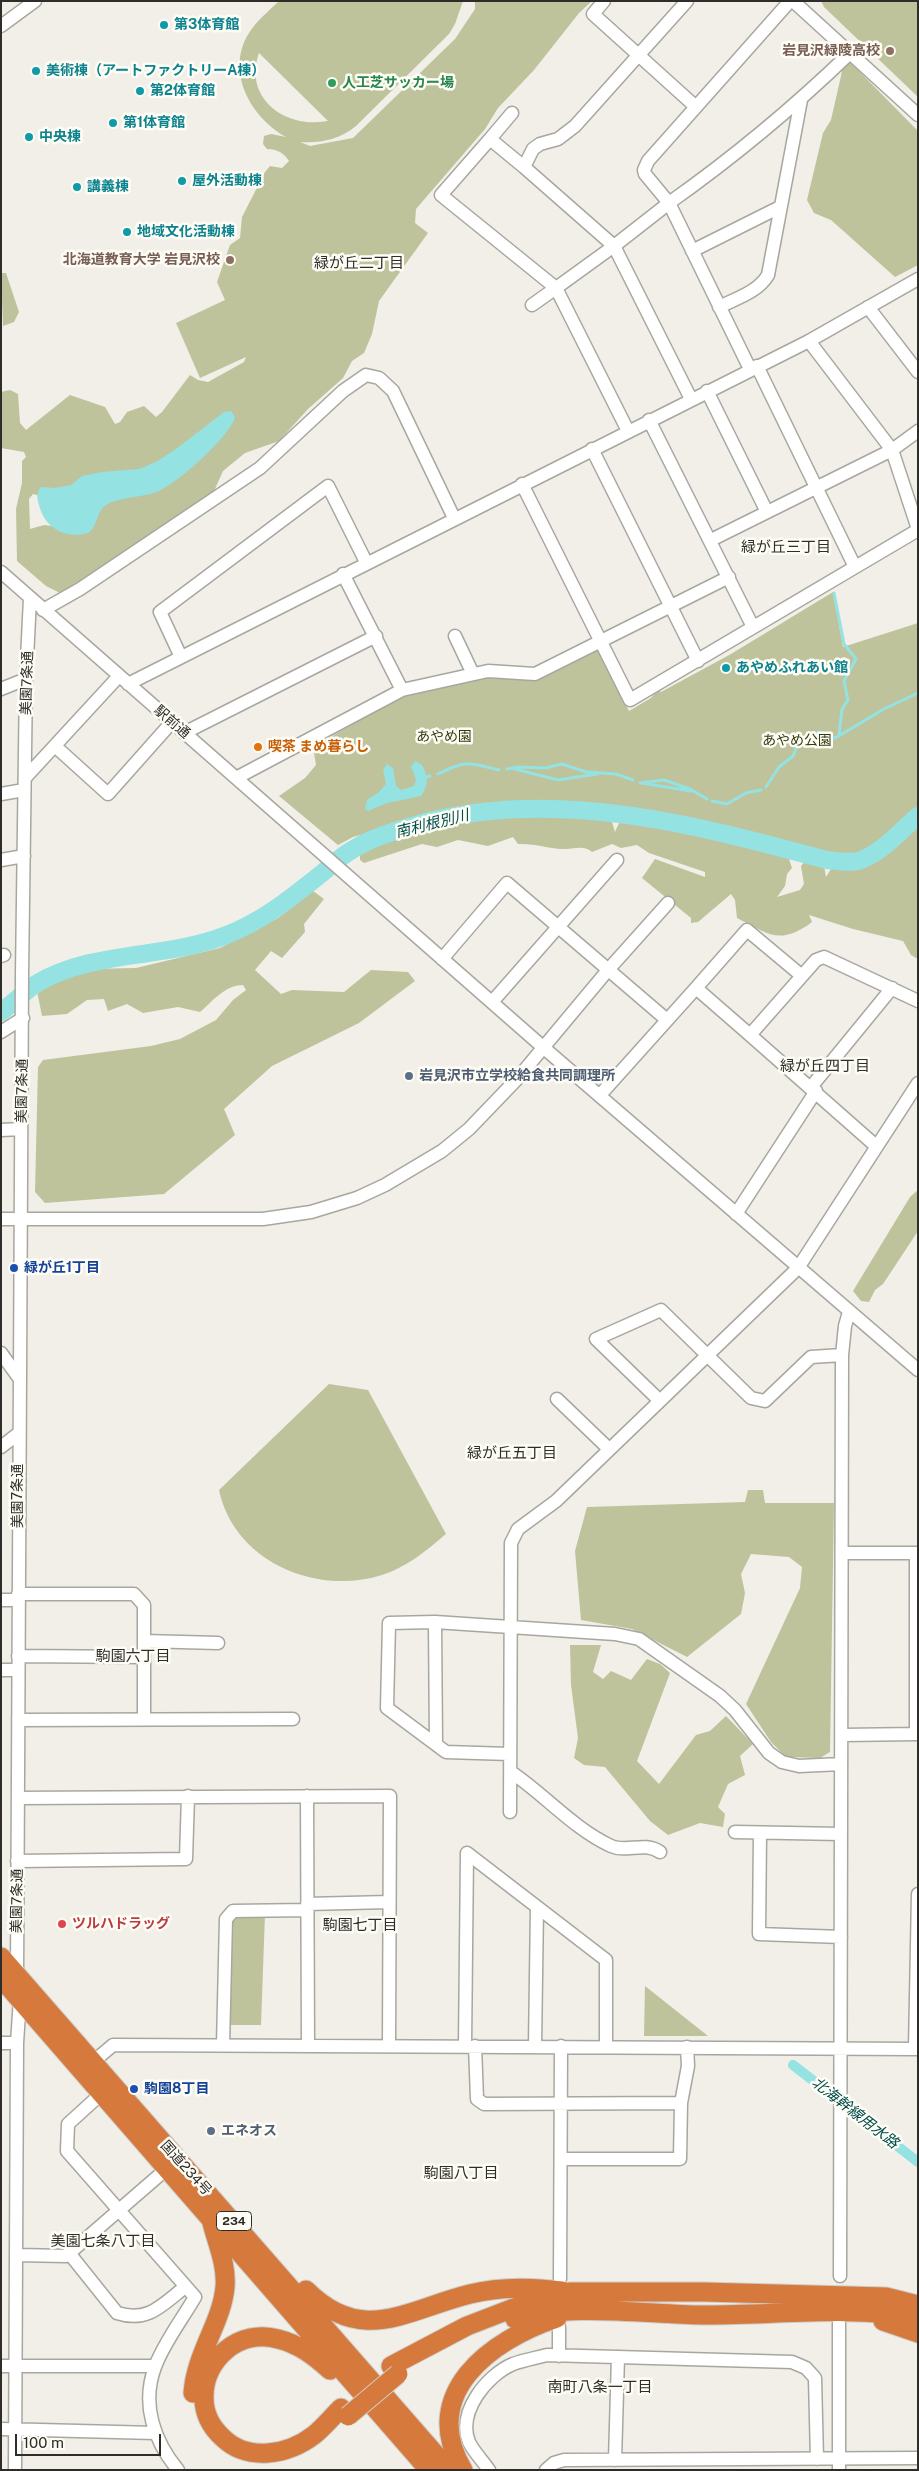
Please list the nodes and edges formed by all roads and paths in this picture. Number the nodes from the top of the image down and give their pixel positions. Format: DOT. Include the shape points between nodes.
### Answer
graph roads {
  1 [pos="35,1"];
  2 [pos="604,1"];
  3 [pos="686,1"];
  4 [pos="792,1"];
  5 [pos="2,24"];
  6 [pos="850,53"];
  7 [pos="638,55"];
  8 [pos="801,100"];
  9 [pos="696,107"];
  10 [pos="512,113"];
  11 [pos="918,115"];
  12 [pos="490,139"];
  13 [pos="524,168"];
  14 [pos="669,203"];
  15 [pos="780,207"];
  16 [pos="614,246"];
  17 [pos="692,251"];
  18 [pos="918,279"];
  19 [pos="556,288"];
  20 [pos="532,305"];
  21 [pos="719,307"];
  22 [pos="868,307"];
  23 [pos="809,341"];
  24 [pos="754,368"];
  25 [pos="918,372"];
  26 [pos="707,391"];
  27 [pos="691,398"];
  28 [pos="650,420"];
  29 [pos="628,431"];
  30 [pos="918,431"];
  31 [pos="592,449"];
  32 [pos="892,450"];
  33 [pos="522,484"];
  34 [pos="817,487"];
  35 [pos="767,512"];
  36 [pos="454,518"];
  37 [pos="918,530"];
  38 [pos="711,540"];
  39 [pos="366,562"];
  40 [pos="856,567"];
  41 [pos="343,574"];
  42 [pos="3,576"];
  43 [pos="729,577"];
  44 [pos="30,598"];
  45 [pos="670,605"];
  46 [pos="43,610"];
  47 [pos="753,627"];
  48 [pos="376,636"];
  49 [pos="455,636"];
  50 [pos="599,641"];
  51 [pos="180,655"];
  52 [pos="698,662"];
  53 [pos="473,674"];
  54 [pos="26,679"];
  55 [pos="123,680"];
  56 [pos="1,689"];
  57 [pos="402,690"];
  58 [pos="172,722"];
  59 [pos="184,733"];
  60 [pos="56,746"];
  61 [pos="236,778"];
  62 [pos="25,784"];
  63 [pos="1,794"];
  64 [pos="24,856"];
  65 [pos="1,860"];
  66 [pos="617,860"];
  67 [pos="668,903"];
  68 [pos="557,926"];
  69 [pos="442,959"];
  70 [pos="608,970"];
  71 [pos="802,976"];
  72 [pos="696,988"];
  73 [pos="892,988"];
  74 [pos="918,1001"];
  75 [pos="492,1002"];
  76 [pos="23,1013"];
  77 [pos="667,1020"];
  78 [pos="1,1032"];
  79 [pos="750,1035"];
  80 [pos="544,1048"];
  81 [pos="918,1083"];
  82 [pos="813,1089"];
  83 [pos="600,1095"];
  84 [pos="21,1129"];
  85 [pos="1,1130"];
  86 [pos="876,1146"];
  87 [pos="736,1214"];
  88 [pos="1,1219"];
  89 [pos="21,1219"];
  90 [pos="798,1268"];
  91 [pos="850,1312"];
  92 [pos="1,1353"];
  93 [pos="706,1354"];
  94 [pos="842,1355"];
  95 [pos="918,1370"];
  96 [pos="19,1378"];
  97 [pos="557,1399"];
  98 [pos="659,1400"];
  99 [pos="19,1433"];
  100 [pos="1,1447"];
  101 [pos="609,1449"];
  102 [pos="842,1553"];
  103 [pos="917,1553"];
  104 [pos="18,1597"];
  105 [pos="1,1600"];
  106 [pos="435,1622"];
  107 [pos="510,1627"];
  108 [pos="917,1637"];
  109 [pos="144,1640"];
  110 [pos="218,1643"];
  111 [pos="18,1656"];
  112 [pos="144,1657"];
  113 [pos="1,1670"];
  114 [pos="18,1670"];
  115 [pos="144,1718"];
  116 [pos="294,1719"];
  117 [pos="18,1720"];
  118 [pos="917,1734"];
  119 [pos="842,1735"];
  120 [pos="436,1744"];
  121 [pos="509,1754"];
  122 [pos="842,1764"];
  123 [pos="511,1772"];
  124 [pos="188,1796"];
  125 [pos="307,1796"];
  126 [pos="18,1798"];
  127 [pos="510,1812"];
  128 [pos="734,1832"];
  129 [pos="760,1833"];
  130 [pos="841,1834"];
  131 [pos="660,1852"];
  132 [pos="17,1861"];
  133 [pos="918,1894"];
  134 [pos="390,1902"];
  135 [pos="307,1907"];
  136 [pos="537,1907"];
  137 [pos="841,1937"];
  138 [pos="1,1957"];
  139 [pos="9,1976"];
  140 [pos="21,2001"];
  141 [pos="1,2043"];
  142 [pos="17,2044"];
  143 [pos="223,2045"];
  144 [pos="308,2046"];
  145 [pos="389,2046"];
  146 [pos="470,2046"];
  147 [pos="536,2046"];
  148 [pos="561,2046"];
  149 [pos="606,2046"];
  150 [pos="687,2047"];
  151 [pos="916,2049"];
  152 [pos="841,2050"];
  153 [pos="87,2067"];
  154 [pos="101,2094"];
  155 [pos="681,2103"];
  156 [pos="562,2104"];
  157 [pos="561,2159"];
  158 [pos="174,2163"];
  159 [pos="118,2210"];
  160 [pos="211,2218"];
  161 [pos="242,2232"];
  162 [pos="69,2253"];
  163 [pos="17,2255"];
  164 [pos="840,2276"];
  165 [pos="565,2286"];
  166 [pos="185,2287"];
  167 [pos="918,2292"];
  168 [pos="886,2297"];
  169 [pos="918,2306"];
  170 [pos="580,2311"];
  171 [pos="863,2314"];
  172 [pos="918,2318"];
  173 [pos="839,2323"];
  174 [pos="559,2327"];
  175 [pos="918,2333"];
  176 [pos="559,2356"];
  177 [pos="618,2357"];
  178 [pos="1,2366"];
  179 [pos="16,2366"];
  180 [pos="155,2366"];
  181 [pos="395,2370"];
  182 [pos="365,2396"];
  183 [pos="345,2412"];
  184 [pos="1,2429"];
  185 [pos="16,2430"];
  186 [pos="155,2433"];
  187 [pos="918,2458"];
  188 [pos="818,2459"];
  189 [pos="758,2464"];
  190 [pos="839,2464"];
  191 [pos="612,2465"];
  192 [pos="433,2467"];
  193 [pos="15,2470"];
  194 [pos="178,2470"];
  195 [pos="463,2470"];
  196 [pos="489,2470"];
  197 [pos="546,2470"];
  1 -- 5 [label="street"];
  2 -- 7 [label="street" via="593,14"];
  3 -- 7 [label="street"];
  4 -- 6 [label="street"];
  4 -- 9 [label="street"];
  6 -- 8 [label="street"];
  6 -- 11 [label="street"];
  7 -- 9 [label="street"];
  7 -- 13 [label="street" via="565,135 534,149"];
  8 -- 14 [label="street" via="729,161"];
  8 -- 15 [label="street"];
  9 -- 14 [label="street" via="648,161 644,170 647,179"];
  10 -- 12 [label="street"];
  12 -- 13 [label="street"];
  12 -- 19 [label="street" via="441,195"];
  13 -- 16 [label="street"];
  14 -- 16 [label="street"];
  14 -- 17 [label="street"];
  15 -- 17 [label="street"];
  15 -- 21 [label="street" via="768,275 763,284"];
  16 -- 19 [label="street"];
  16 -- 27 [label="street"];
  17 -- 21 [label="street"];
  18 -- 22 [label="street"];
  19 -- 20 [label="street"];
  19 -- 29 [label="street"];
  21 -- 24 [label="street"];
  22 -- 23 [label="street"];
  22 -- 25 [label="street"];
  23 -- 24 [label="street"];
  23 -- 32 [label="street"];
  24 -- 26 [label="street"];
  24 -- 34 [label="street"];
  26 -- 27 [label="street"];
  26 -- 35 [label="street"];
  27 -- 28 [label="street"];
  28 -- 29 [label="street"];
  28 -- 38 [label="street"];
  29 -- 31 [label="street"];
  30 -- 32 [label="street"];
  31 -- 33 [label="street"];
  31 -- 45 [label="street"];
  32 -- 34 [label="street"];
  32 -- 37 [label="street"];
  33 -- 36 [label="street"];
  33 -- 50 [label="street"];
  34 -- 35 [label="street"];
  34 -- 40 [label="street"];
  35 -- 38 [label="street"];
  36 -- 39 [label="street"];
  36 -- 46 [label="street" via="393,391 379,378 366,375 343,391 260,468 80,589"];
  37 -- 40 [label="street"];
  38 -- 43 [label="street"];
  39 -- 41 [label="street"];
  39 -- 51 [label="street" via="328,486 160,612"];
  40 -- 47 [label="street"];
  41 -- 48 [label="street"];
  41 -- 51 [label="street"];
  42 -- 44 [label="street, 駅前通"];
  43 -- 45 [label="street"];
  43 -- 47 [label="street"];
  44 -- 46 [label="street, 駅前通"];
  44 -- 54 [label="street, 美園7条通"];
  45 -- 50 [label="street"];
  45 -- 52 [label="street"];
  46 -- 55 [label="street, 駅前通"];
  47 -- 52 [label="street"];
  48 -- 57 [label="street"];
  48 -- 59 [label="street"];
  49 -- 53 [label="street"];
  50 -- 52 [label="street" via="630,700"];
  50 -- 53 [label="street" via="535,674 488,671"];
  51 -- 55 [label="street"];
  53 -- 57 [label="street"];
  54 -- 56 [label="street"];
  54 -- 62 [label="street, 美園7条通"];
  55 -- 58 [label="street, 駅前通"];
  55 -- 60 [label="street"];
  57 -- 61 [label="street"];
  58 -- 59 [label="street, 駅前通"];
  58 -- 60 [label="street" via="108,794"];
  59 -- 61 [label="street, 駅前通"];
  60 -- 62 [label="street"];
  61 -- 69 [label="street, 駅前通"];
  62 -- 63 [label="street"];
  62 -- 64 [label="street, 美園7条通"];
  64 -- 65 [label="street"];
  64 -- 76 [label="street, 美園7条通"];
  66 -- 68 [label="street"];
  67 -- 70 [label="street"];
  68 -- 69 [label="street" via="507,883"];
  68 -- 70 [label="street"];
  68 -- 75 [label="street"];
  69 -- 75 [label="street, 駅前通"];
  70 -- 77 [label="street"];
  70 -- 80 [label="street"];
  71 -- 72 [label="street" via="747,930"];
  71 -- 73 [label="street" via="816,960 824,957"];
  71 -- 79 [label="street"];
  72 -- 77 [label="street"];
  72 -- 79 [label="street"];
  73 -- 74 [label="street"];
  73 -- 82 [label="street"];
  75 -- 80 [label="street, 駅前通"];
  76 -- 78 [label="street"];
  76 -- 84 [label="street, 美園7条通"];
  77 -- 83 [label="street"];
  79 -- 82 [label="street"];
  80 -- 83 [label="street, 駅前通"];
  80 -- 89 [label="street" via="469,1129 442,1151 385,1186 333,1206 285,1217 239,1220"];
  81 -- 86 [label="street"];
  82 -- 86 [label="street"];
  82 -- 87 [label="street"];
  83 -- 87 [label="street, 駅前通"];
  84 -- 85 [label="street"];
  84 -- 89 [label="street, 美園7条通"];
  86 -- 90 [label="street"];
  87 -- 90 [label="street, 駅前通"];
  88 -- 89 [label="street"];
  89 -- 96 [label="street, 美園7条通"];
  90 -- 91 [label="street, 駅前通"];
  90 -- 93 [label="street"];
  91 -- 94 [label="street" via="844,1326"];
  91 -- 95 [label="street, 駅前通"];
  92 -- 96 [label="street"];
  93 -- 94 [label="street" via="751,1398 765,1401 811,1357"];
  93 -- 98 [label="street"];
  93 -- 98 [label="street" via="661,1310 596,1339"];
  94 -- 102 [label="street"];
  96 -- 99 [label="street, 美園7条通"];
  97 -- 101 [label="street"];
  98 -- 101 [label="street"];
  99 -- 100 [label="street"];
  99 -- 104 [label="street, 美園7条通"];
  101 -- 107 [label="street" via="556,1501 518,1528 511,1543"];
  102 -- 103 [label="street"];
  102 -- 119 [label="street"];
  103 -- 108 [label="street"];
  104 -- 105 [label="street"];
  104 -- 109 [label="street" via="134,1594 144,1605"];
  104 -- 111 [label="street, 美園7条通"];
  106 -- 107 [label="street"];
  106 -- 120 [label="street"];
  106 -- 120 [label="street" via="389,1623 387,1708"];
  107 -- 121 [label="street"];
  107 -- 122 [label="street" via="615,1634 639,1639 720,1696 769,1753 782,1762 799,1766"];
  108 -- 118 [label="street"];
  109 -- 110 [label="street"];
  109 -- 112 [label="street"];
  111 -- 112 [label="street"];
  111 -- 114 [label="street, 美園7条通"];
  112 -- 115 [label="street"];
  113 -- 114 [label="street"];
  114 -- 117 [label="street, 美園7条通"];
  115 -- 116 [label="street"];
  115 -- 117 [label="street"];
  117 -- 126 [label="street, 美園7条通"];
  118 -- 119 [label="street"];
  119 -- 122 [label="street"];
  120 -- 121 [label="street" via="446,1752"];
  121 -- 123 [label="street"];
  122 -- 130 [label="street"];
  123 -- 127 [label="street"];
  123 -- 131 [label="street" via="589,1834 614,1847 643,1846"];
  124 -- 125 [label="street"];
  124 -- 126 [label="street"];
  124 -- 132 [label="street" via="186,1859"];
  125 -- 134 [label="street" via="390,1796"];
  125 -- 135 [label="street"];
  126 -- 132 [label="street, 美園7条通"];
  128 -- 129 [label="street"];
  129 -- 130 [label="street"];
  129 -- 137 [label="street" via="759,1934"];
  130 -- 137 [label="street"];
  132 -- 139 [label="street, 美園7条通"];
  133 -- 151 [label="street"];
  134 -- 135 [label="street"];
  134 -- 145 [label="street"];
  135 -- 143 [label="street" via="233,1911 226,1919"];
  135 -- 144 [label="street"];
  136 -- 146 [label="street" via="467,1853"];
  136 -- 147 [label="street"];
  136 -- 149 [label="street" via="606,1960"];
  137 -- 152 [label="street"];
  138 -- 139 [label="highway, 国道234号 / 234"];
  139 -- 140 [label="highway, 国道234号 / 234"];
  139 -- 153 [label="highway, 国道234号 / 234"];
  140 -- 142 [label="street"];
  140 -- 153 [label="highway, 国道234号 / 234"];
  141 -- 142 [label="street"];
  142 -- 163 [label="street"];
  143 -- 144 [label="street"];
  143 -- 153 [label="street" via="114,2045"];
  144 -- 145 [label="street"];
  145 -- 146 [label="street"];
  146 -- 147 [label="street"];
  146 -- 156 [label="street" via="479,2102"];
  147 -- 148 [label="street"];
  148 -- 149 [label="street"];
  148 -- 156 [label="street"];
  149 -- 150 [label="street"];
  150 -- 152 [label="street"];
  150 -- 155 [label="street" via="688,2066"];
  151 -- 152 [label="street"];
  152 -- 164 [label="street"];
  153 -- 154 [label="highway, 国道234号 / 234"];
  153 -- 158 [label="highway, 国道234号 / 234"];
  154 -- 158 [label="highway, 国道234号 / 234"];
  154 -- 159 [label="street" via="68,2124 67,2151"];
  155 -- 156 [label="street"];
  155 -- 157 [label="street" via="680,2159"];
  156 -- 157 [label="street"];
  157 -- 165 [label="street"];
  158 -- 159 [label="street"];
  158 -- 160 [label="highway, 国道234号 / 234"];
  158 -- 161 [label="highway, 国道234号 / 234"];
  159 -- 162 [label="street"];
  159 -- 166 [label="street"];
  160 -- 182 [label="highway, 国道234号 / 234"];
  160 -- 183 [label="highway" via="224,2265 225,2287 194,2377 192,2402 196,2421 205,2437 222,2451 247,2462 267,2463 303,2452"];
  161 -- 165 [label="highway" via="286,2269 320,2304 348,2318 368,2321 390,2318 471,2294 500,2289"];
  161 -- 192 [label="highway, 国道234号 / 234"];
  162 -- 163 [label="street" via="66,2256"];
  162 -- 166 [label="street" via="117,2313 125,2316 151,2314"];
  163 -- 179 [label="street"];
  165 -- 168 [label="highway"];
  165 -- 181 [label="highway" via="467,2326"];
  166 -- 180 [label="street" via="195,2297"];
  167 -- 168 [label="highway"];
  168 -- 169 [label="highway"];
  170 -- 171 [label="highway" via="703,2315"];
  170 -- 181 [label="highway" via="534,2315 491,2326"];
  170 -- 195 [label="highway" via="551,2320 505,2343 461,2382 448,2413 447,2430 451,2447"];
  171 -- 172 [label="highway"];
  171 -- 175 [label="highway"];
  173 -- 190 [label="street"];
  174 -- 176 [label="street"];
  176 -- 177 [label="street"];
  176 -- 196 [label="street" via="547,2355 512,2365 488,2381 472,2403 467,2423 468,2441"];
  177 -- 188 [label="street" via="792,2362 806,2368 815,2378"];
  177 -- 191 [label="street"];
  178 -- 179 [label="street"];
  179 -- 180 [label="street"];
  179 -- 185 [label="street"];
  180 -- 186 [label="street" via="149,2402"];
  181 -- 183 [label="highway"];
  182 -- 183 [label="highway" via="309,2352 276,2338 260,2336 227,2348 215,2361 207,2378 206,2415 215,2432 230,2445 247,2452 266,2454 290,2448"];
  182 -- 192 [label="highway, 国道234号 / 234"];
  184 -- 185 [label="street"];
  185 -- 186 [label="street"];
  185 -- 193 [label="street"];
  186 -- 194 [label="street"];
  187 -- 190 [label="street"];
  188 -- 189 [label="street"];
  188 -- 190 [label="street"];
  189 -- 191 [label="street"];
  191 -- 197 [label="street" via="600,2460 560,2460"];
}
